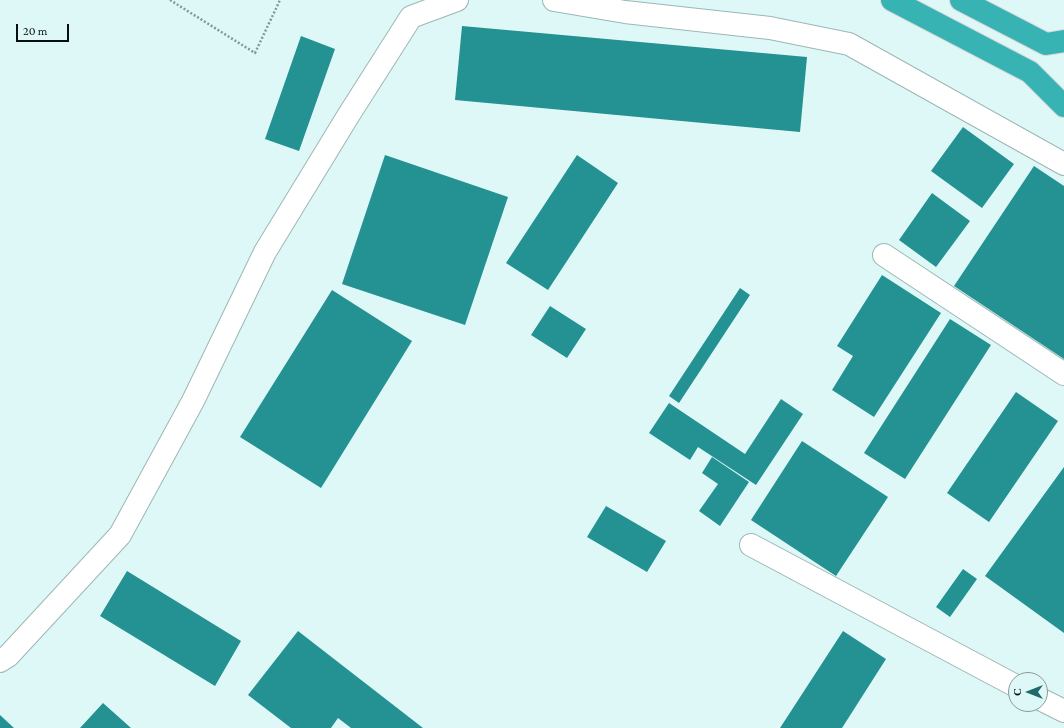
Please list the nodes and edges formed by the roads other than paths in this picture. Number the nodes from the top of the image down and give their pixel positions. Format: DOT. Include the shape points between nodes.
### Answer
graph roads {
  1 [pos="457,0"];
  2 [pos="554,0"];
  3 [pos="892,0"];
  4 [pos="960,0"];
  5 [pos="1055,43"];
  6 [pos="1064,106"];
  7 [pos="1064,164"];
  8 [pos="884,255"];
  9 [pos="1064,374"];
  10 [pos="751,545"];
  11 [pos="0,661"];
  12 [pos="1008,682"];
  13 [pos="1048,702"];
  14 [pos="1064,711"];
  1 -- 11 [label="lane" via="410,17 265,252 193,401 120,535 8,656"];
  2 -- 7 [label="lane" via="625,12 770,28 849,44"];
  3 -- 6 [label="highway" via="1030,72"];
  4 -- 5 [label="highway"];
  8 -- 9 [label="lane"];
  10 -- 12 [label="lane"];
  13 -- 14 [label="lane"];
}
